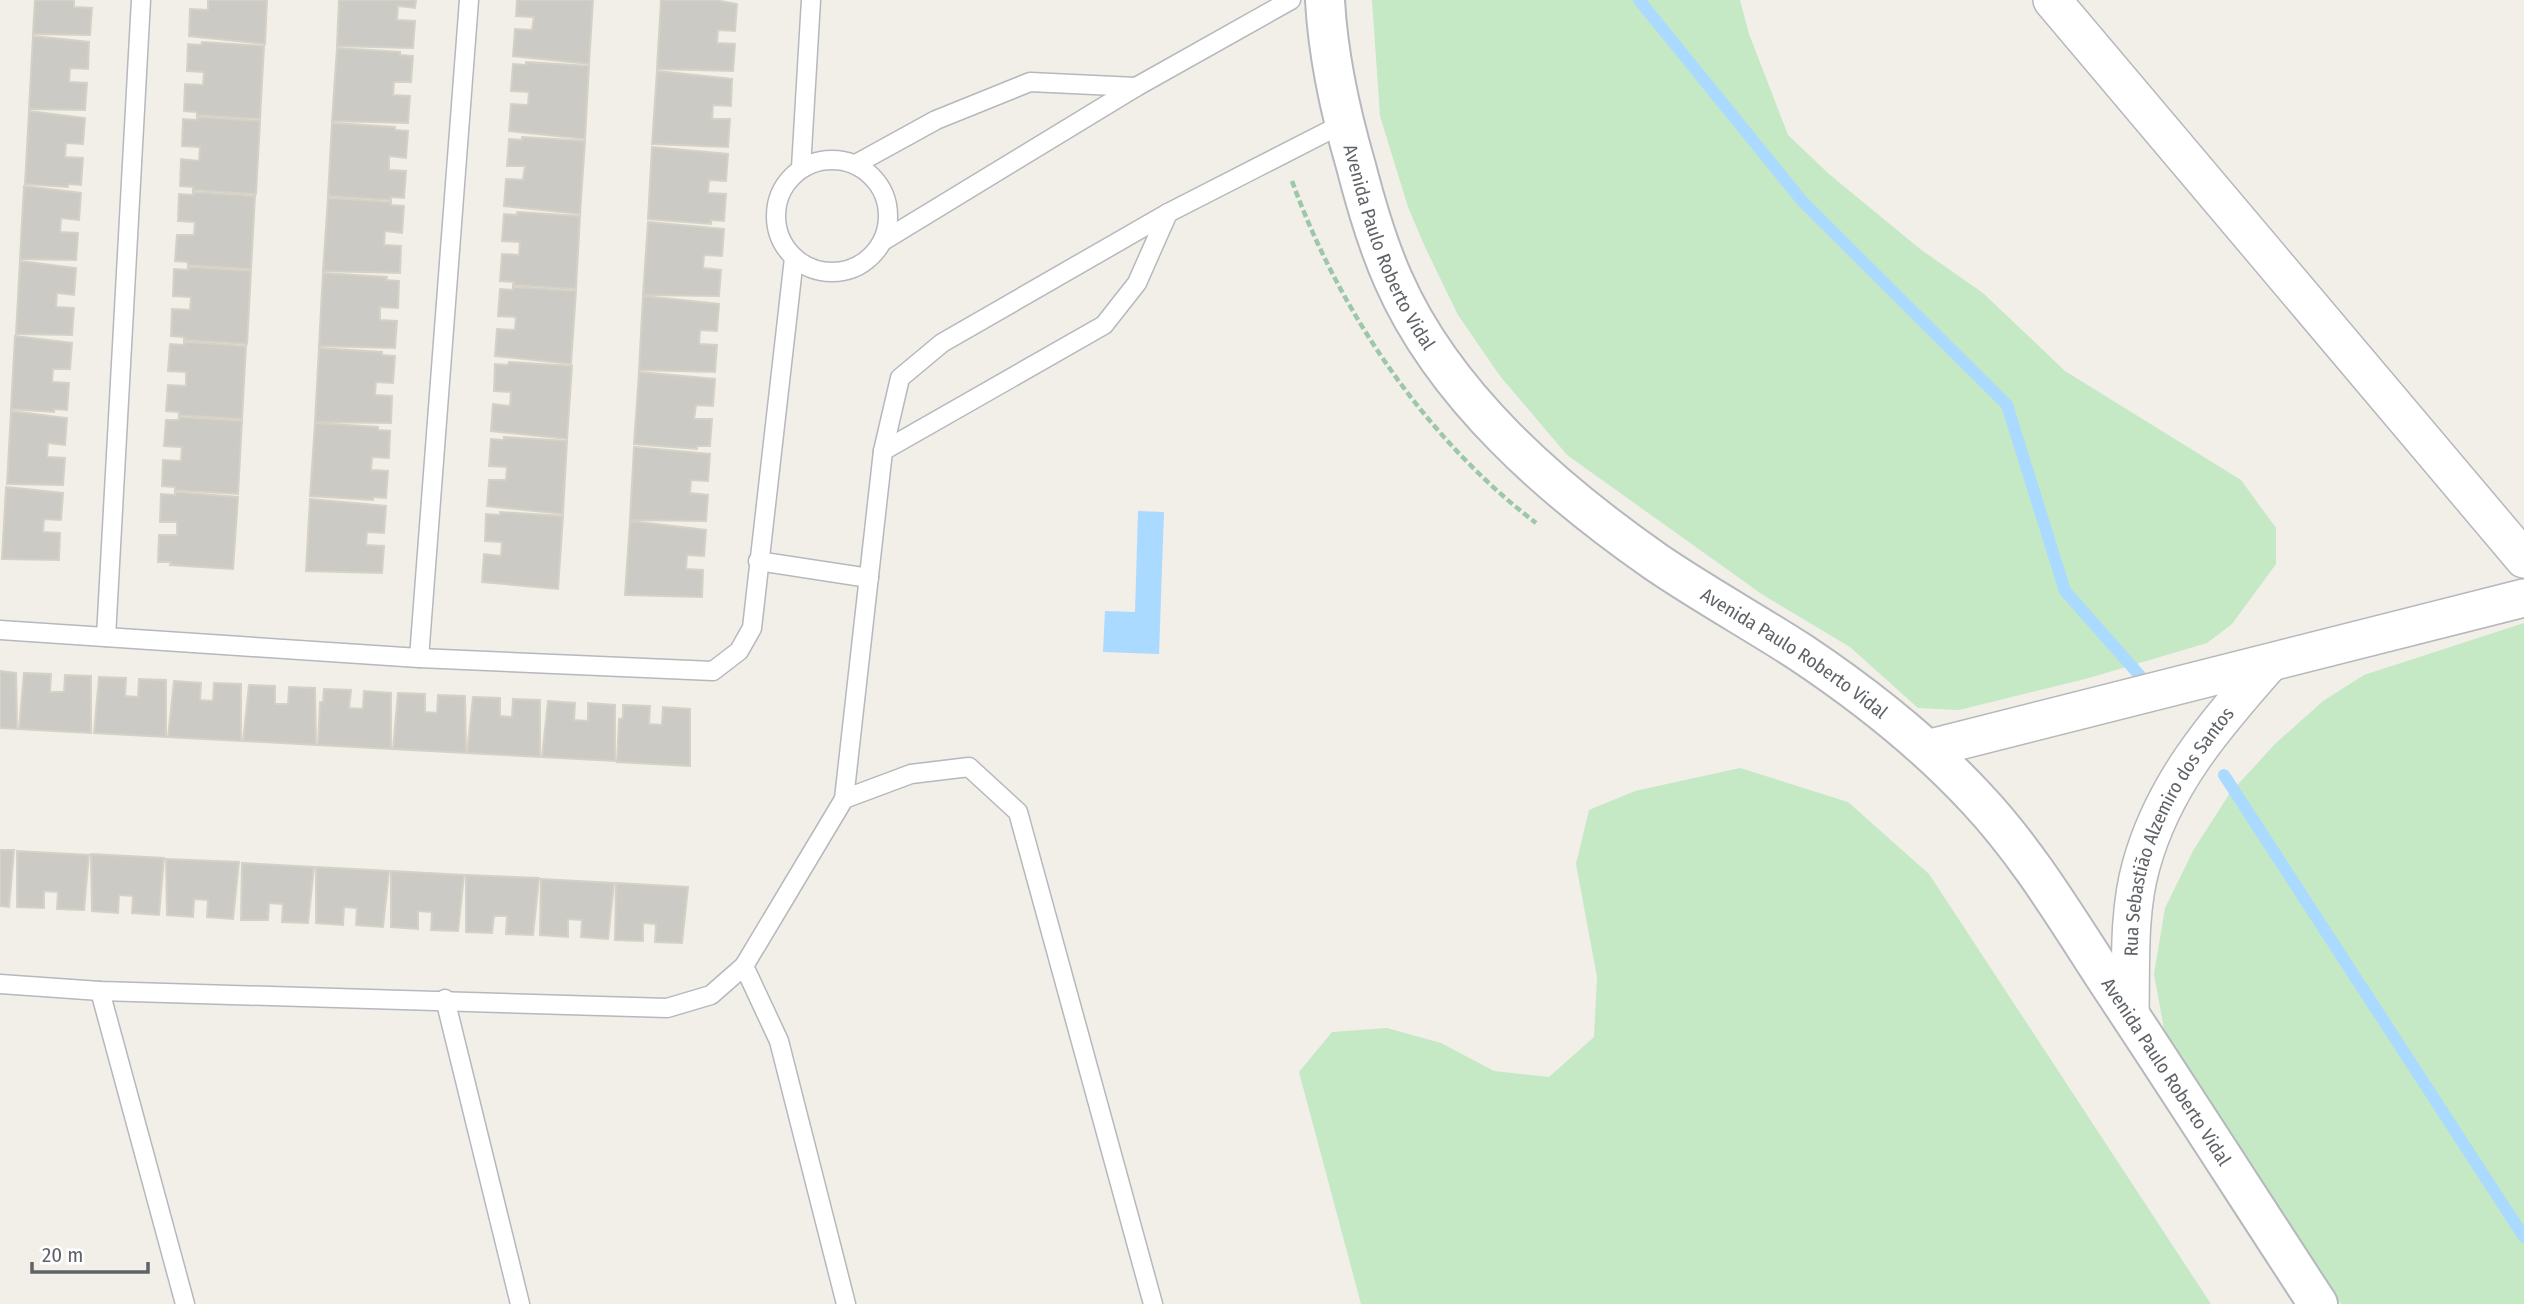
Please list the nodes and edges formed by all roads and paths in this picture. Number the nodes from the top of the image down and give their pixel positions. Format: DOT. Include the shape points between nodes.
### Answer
graph roads {
  1 [pos="141,0"];
  2 [pos="469,0"];
  3 [pos="811,0"];
  4 [pos="1292,0"];
  5 [pos="1325,0"];
  6 [pos="2052,0"];
  7 [pos="1136,87"];
  8 [pos="1344,123"];
  9 [pos="1283,154"];
  10 [pos="856,164"];
  11 [pos="802,168"];
  12 [pos="1168,213"];
  13 [pos="883,241"];
  14 [pos="794,258"];
  15 [pos="883,451"];
  16 [pos="1548,532"];
  17 [pos="2524,559"];
  18 [pos="758,561"];
  19 [pos="869,578"];
  20 [pos="2524,598"];
  21 [pos="0,630"];
  22 [pos="106,637"];
  23 [pos="419,658"];
  24 [pos="2268,665"];
  25 [pos="1927,749"];
  26 [pos="844,799"];
  27 [pos="744,967"];
  28 [pos="0,984"];
  29 [pos="100,991"];
  30 [pos="445,999"];
  31 [pos="2130,1014"];
  32 [pos="185,1304"];
  33 [pos="520,1304"];
  34 [pos="846,1304"];
  35 [pos="1153,1304"];
  36 [pos="2318,1304"];
  1 -- 22 [label="lane"];
  2 -- 23 [label="lane"];
  3 -- 11 [label="lane"];
  4 -- 7 [label="lane"];
  5 -- 8 [label="street, Avenida Paulo Roberto Vidal" via="1328,44"];
  6 -- 17 [label="street"];
  7 -- 10 [label="lane" via="1030,82 936,120"];
  7 -- 13 [label="lane"];
  8 -- 9 [label="lane"];
  8 -- 25 [label="street, Avenida Paulo Roberto Vidal" via="1373,227 1394,282 1424,337 1466,394 1590,513 1657,563 1803,654"];
  9 -- 12 [label="lane"];
  9 -- 16 [label="path" via="1315,239 1384,360 1474,468"];
  10 -- 11 [label="lane" via="819,161"];
  10 -- 13 [label="lane" via="882,190 888,207"];
  11 -- 14 [label="lane" via="787,180 775,212 783,245"];
  12 -- 15 [label="lane" via="1137,283 1104,325"];
  12 -- 15 [label="lane" via="942,343 900,378"];
  13 -- 14 [label="lane" via="859,266 842,272 824,273"];
  14 -- 18 [label="lane"];
  15 -- 19 [label="lane"];
  18 -- 19 [label="lane"];
  18 -- 23 [label="lane" via="752,628 739,651 713,671"];
  19 -- 26 [label="lane"];
  20 -- 24 [label="street, Rua Sebastião Alzemiro dos Santos"];
  21 -- 22 [label="lane"];
  22 -- 23 [label="lane"];
  24 -- 25 [label="street, Rua Sebastião Alzemiro dos Santos"];
  24 -- 31 [label="street, Rua Sebastião Alzemiro dos Santos" via="2203,739 2155,823 2140,867"];
  25 -- 31 [label="street, Avenida Paulo Roberto Vidal" via="1979,800 2024,857"];
  26 -- 27 [label="lane"];
  26 -- 35 [label="lane" via="911,774 969,767 1018,812"];
  27 -- 30 [label="lane" via="711,995 667,1008"];
  27 -- 34 [label="lane" via="779,1041"];
  28 -- 29 [label="lane"];
  29 -- 30 [label="lane"];
  29 -- 32 [label="lane"];
  30 -- 33 [label="lane"];
  31 -- 36 [label="street, Avenida Paulo Roberto Vidal"];
}
